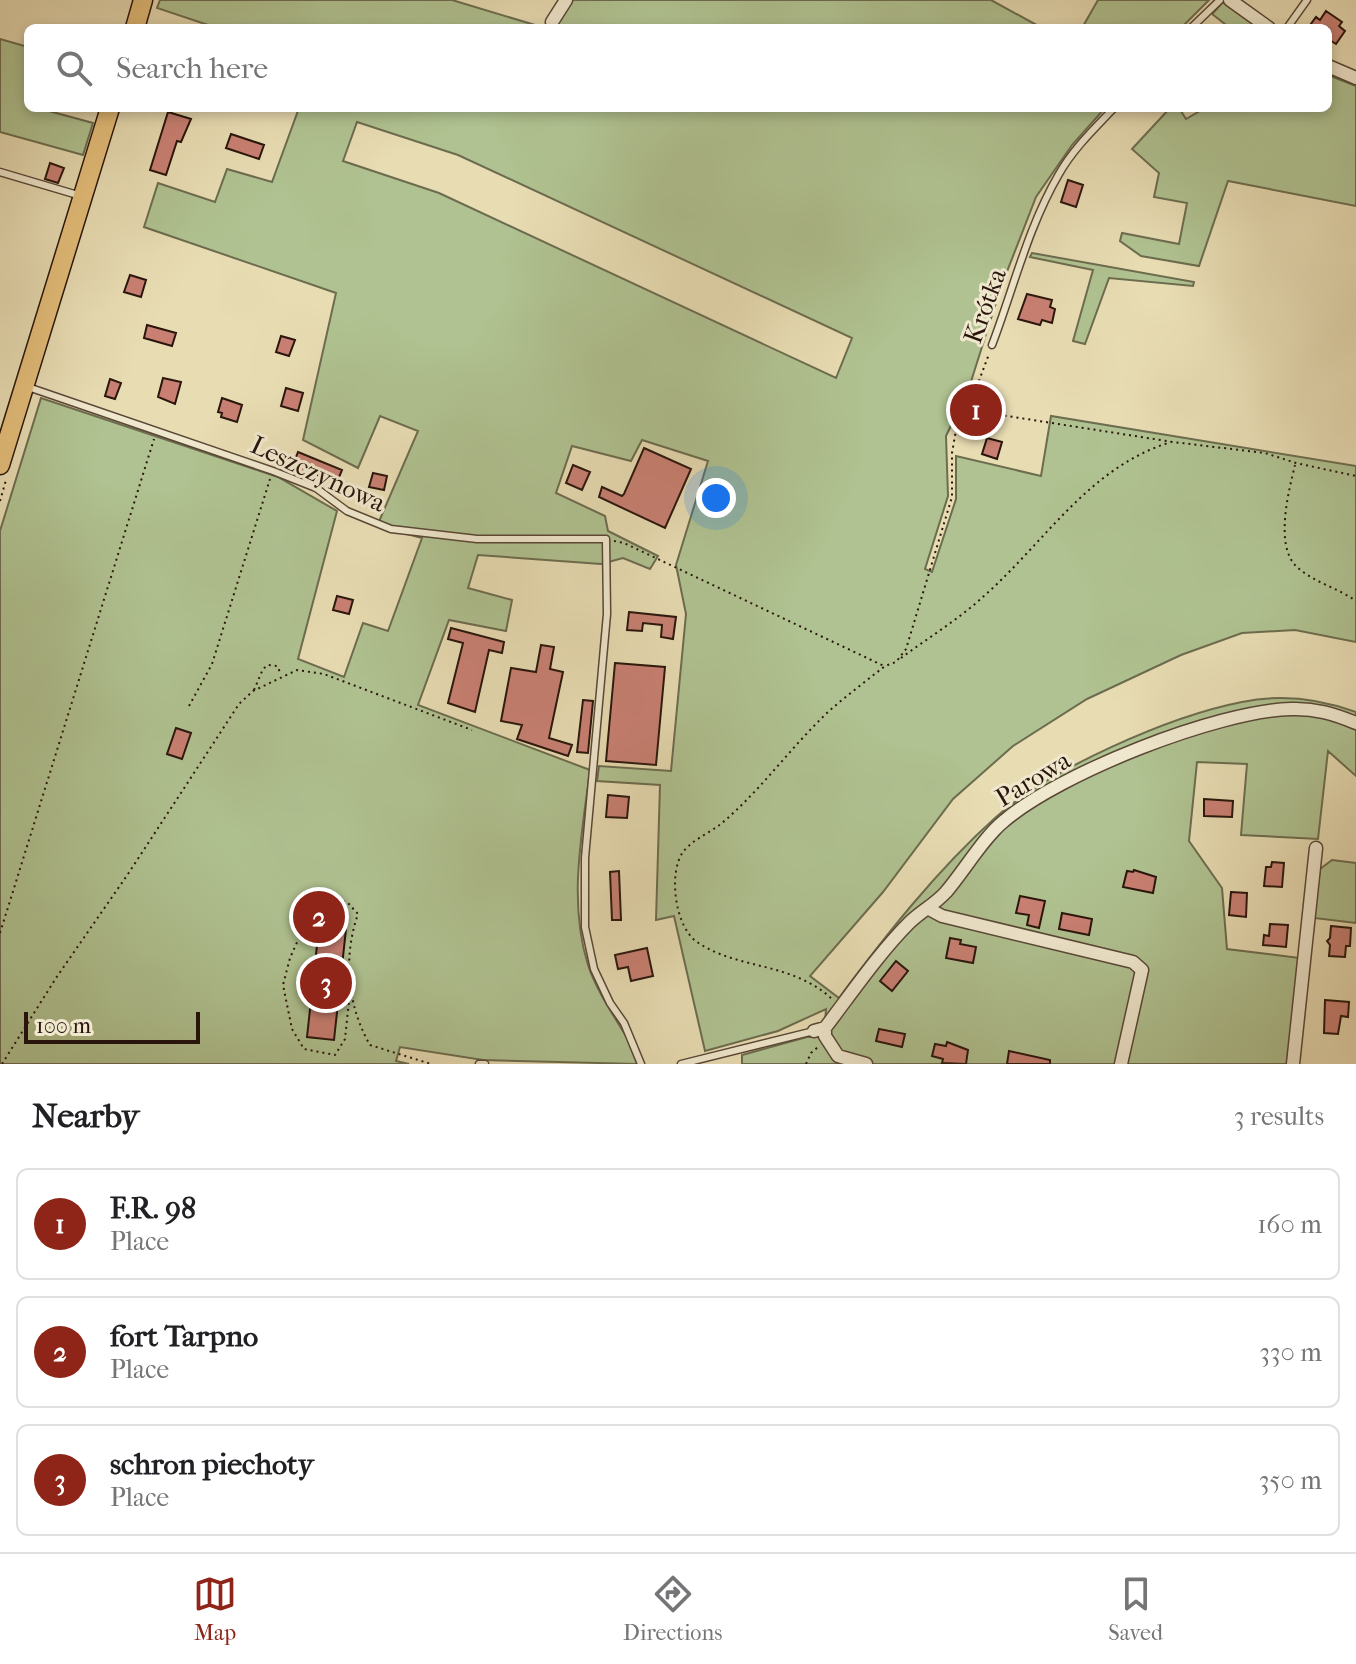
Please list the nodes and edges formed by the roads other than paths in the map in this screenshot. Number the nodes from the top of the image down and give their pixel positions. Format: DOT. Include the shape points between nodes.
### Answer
graph roads {
  1 [pos="143,0"];
  2 [pos="566,0"];
  3 [pos="1220,0"];
  4 [pos="1230,0"];
  5 [pos="1307,0"];
  6 [pos="552,22"];
  7 [pos="136,24"];
  8 [pos="1195,24"];
  9 [pos="1263,24"];
  10 [pos="1290,24"];
  11 [pos="1332,68"];
  12 [pos="1356,78"];
  13 [pos="109,112"];
  14 [pos="1110,112"];
  15 [pos="0,172"];
  16 [pos="82,196"];
  17 [pos="992,345"];
  18 [pos="24,386"];
  19 [pos="2,455"];
  20 [pos="1356,723"];
  21 [pos="1316,848"];
  22 [pos="929,909"];
  23 [pos="821,1031"];
  24 [pos="641,1064"];
  25 [pos="681,1064"];
  26 [pos="866,1064"];
  27 [pos="1121,1064"];
  28 [pos="1293,1064"];
  1 -- 7 [label="main road"];
  2 -- 6 [label="street"];
  3 -- 8 [label="lane"];
  4 -- 9 [label="street"];
  5 -- 10 [label="lane"];
  11 -- 12 [label="street"];
  13 -- 16 [label="main road"];
  14 -- 17 [label="lane, Krótka" via="1054,183 1027,238"];
  15 -- 16 [label="lane"];
  16 -- 18 [label="main road"];
  18 -- 19 [label="main road"];
  18 -- 24 [label="lane, Leszczynowa" via="273,471 391,529 477,539 606,539 605,660 585,858 585,927 594,969"];
  20 -- 22 [label="street, Parowa" via="1329,712 1300,709 1235,717 1105,763 1001,823"];
  21 -- 28 [label="street"];
  22 -- 23 [label="street, Parowa" via="907,925"];
  22 -- 27 [label="street" via="1133,962 1142,970"];
  23 -- 25 [label="lane"];
  23 -- 26 [label="street" via="838,1056"];
}
